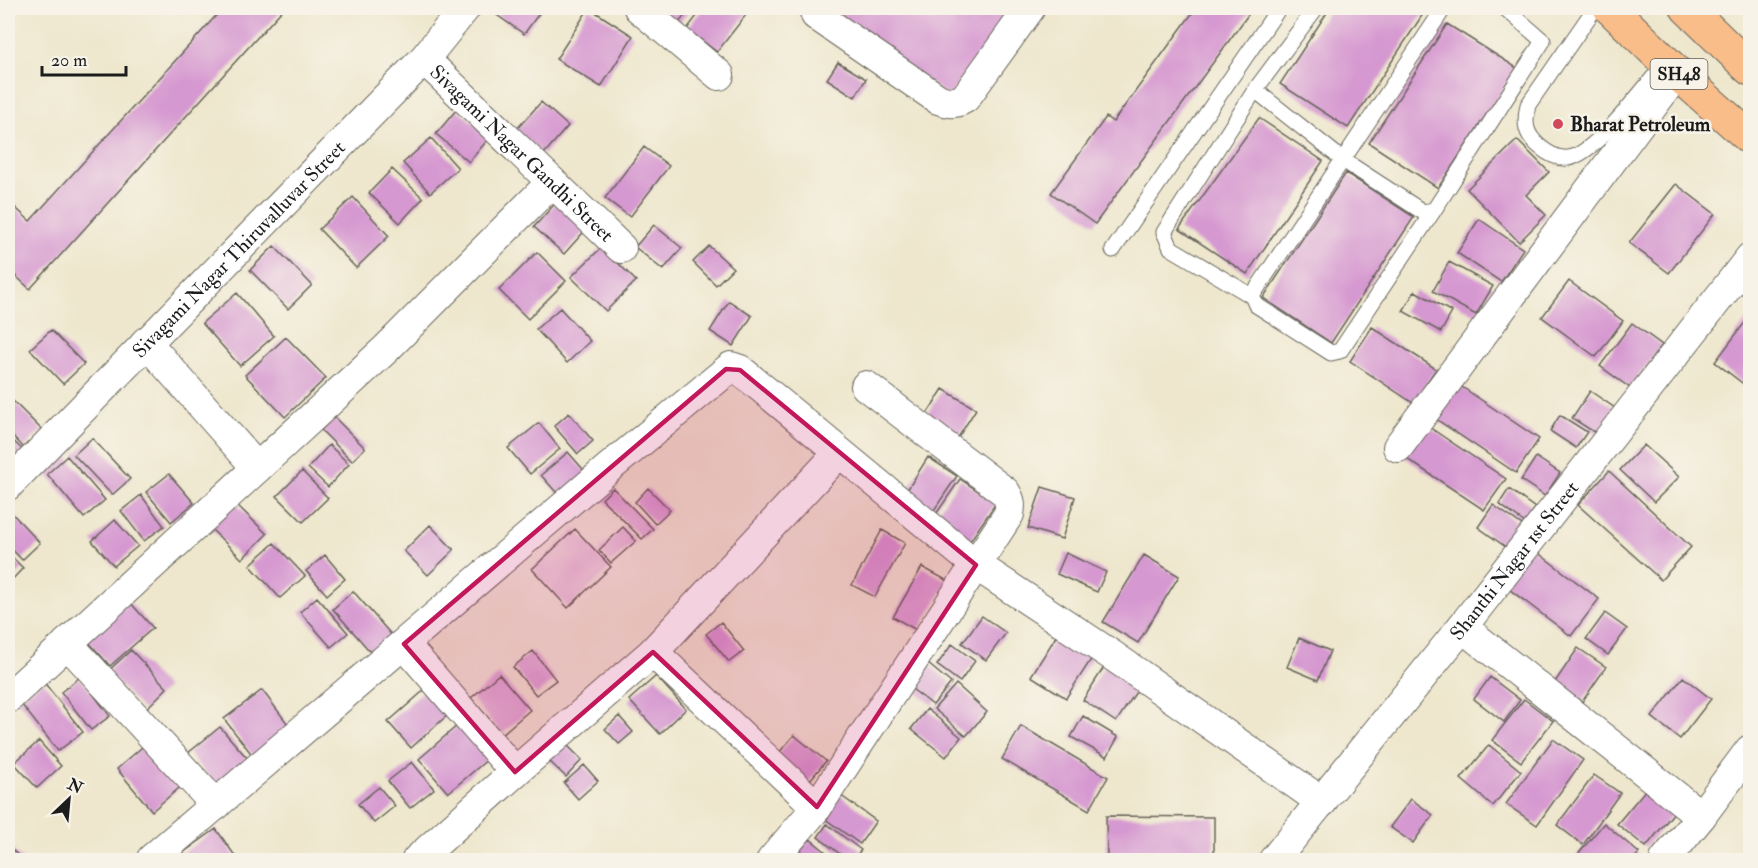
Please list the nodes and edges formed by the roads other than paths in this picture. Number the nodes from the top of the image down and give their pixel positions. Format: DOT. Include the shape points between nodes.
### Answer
graph roads {
  1 [pos="465,8"];
  2 [pos="639,8"];
  3 [pos="814,8"];
  4 [pos="1279,8"];
  5 [pos="1316,8"];
  6 [pos="1444,8"];
  7 [pos="1505,8"];
  8 [pos="1595,8"];
  9 [pos="1610,8"];
  10 [pos="1686,8"];
  11 [pos="1020,11"];
  12 [pos="424,59"];
  13 [pos="1672,67"];
  14 [pos="1750,69"];
  15 [pos="720,75"];
  16 [pos="1255,90"];
  17 [pos="1750,138"];
  18 [pos="1343,160"];
  19 [pos="552,182"];
  20 [pos="1434,210"];
  21 [pos="621,248"];
  22 [pos="1113,250"];
  23 [pos="1750,258"];
  24 [pos="1252,296"];
  25 [pos="146,342"];
  26 [pos="866,386"];
  27 [pos="1398,447"];
  28 [pos="839,453"];
  29 [pos="256,468"];
  30 [pos="8,485"];
  31 [pos="976,565"];
  32 [pos="1462,627"];
  33 [pos="67,643"];
  34 [pos="404,644"];
  35 [pos="653,652"];
  36 [pos="8,698"];
  37 [pos="1750,750"];
  38 [pos="515,772"];
  39 [pos="1322,802"];
  40 [pos="216,805"];
  41 [pos="817,807"];
  42 [pos="1701,816"];
  43 [pos="152,859"];
  44 [pos="417,861"];
  45 [pos="772,861"];
  46 [pos="1274,861"];
  47 [pos="1665,861"];
  1 -- 12 [label="street, Sivagami Nagar Thiruvalluvar Street"];
  2 -- 15 [label="street"];
  3 -- 11 [label="street" via="816,15 938,99 950,103 965,98"];
  4 -- 22 [label="lane"];
  5 -- 16 [label="lane"];
  6 -- 18 [label="lane"];
  7 -- 20 [label="lane" via="1543,41"];
  8 -- 13 [label="lane" via="1528,105 1524,122 1528,135 1539,146 1554,156 1578,156"];
  9 -- 13 [label="main road, SH48"];
  10 -- 14 [label="main road, SH48"];
  12 -- 19 [label="street, Sivagami Nagar Gandhi Street"];
  12 -- 25 [label="street, Sivagami Nagar Thiruvalluvar Street"];
  13 -- 17 [label="main road, SH48"];
  13 -- 27 [label="street"];
  16 -- 18 [label="lane"];
  16 -- 24 [label="lane" via="1164,232 1171,248"];
  18 -- 20 [label="lane" via="1423,212"];
  18 -- 24 [label="lane"];
  19 -- 21 [label="street, Sivagami Nagar Gandhi Street"];
  19 -- 29 [label="street" via="386,349"];
  20 -- 24 [label="lane" via="1340,351 1331,353 1256,305"];
  23 -- 32 [label="street, Shanthi Nagar 1st Street"];
  25 -- 29 [label="street"];
  25 -- 30 [label="street, Sivagami Nagar Thiruvalluvar Street"];
  26 -- 31 [label="street" via="1010,499 1009,514"];
  28 -- 31 [label="street"];
  28 -- 34 [label="street" via="740,370 731,367"];
  28 -- 35 [label="street"];
  29 -- 33 [label="street"];
  31 -- 39 [label="street"];
  31 -- 41 [label="street"];
  32 -- 39 [label="street, Shanthi Nagar 1st Street"];
  32 -- 42 [label="street"];
  33 -- 36 [label="street"];
  33 -- 40 [label="street"];
  34 -- 38 [label="street"];
  34 -- 40 [label="street"];
  35 -- 38 [label="street"];
  35 -- 41 [label="street"];
  37 -- 42 [label="street"];
  38 -- 44 [label="street"];
  39 -- 46 [label="street, Shanthi Nagar 1st Street"];
  40 -- 43 [label="street"];
  41 -- 45 [label="street"];
  42 -- 47 [label="street"];
}
